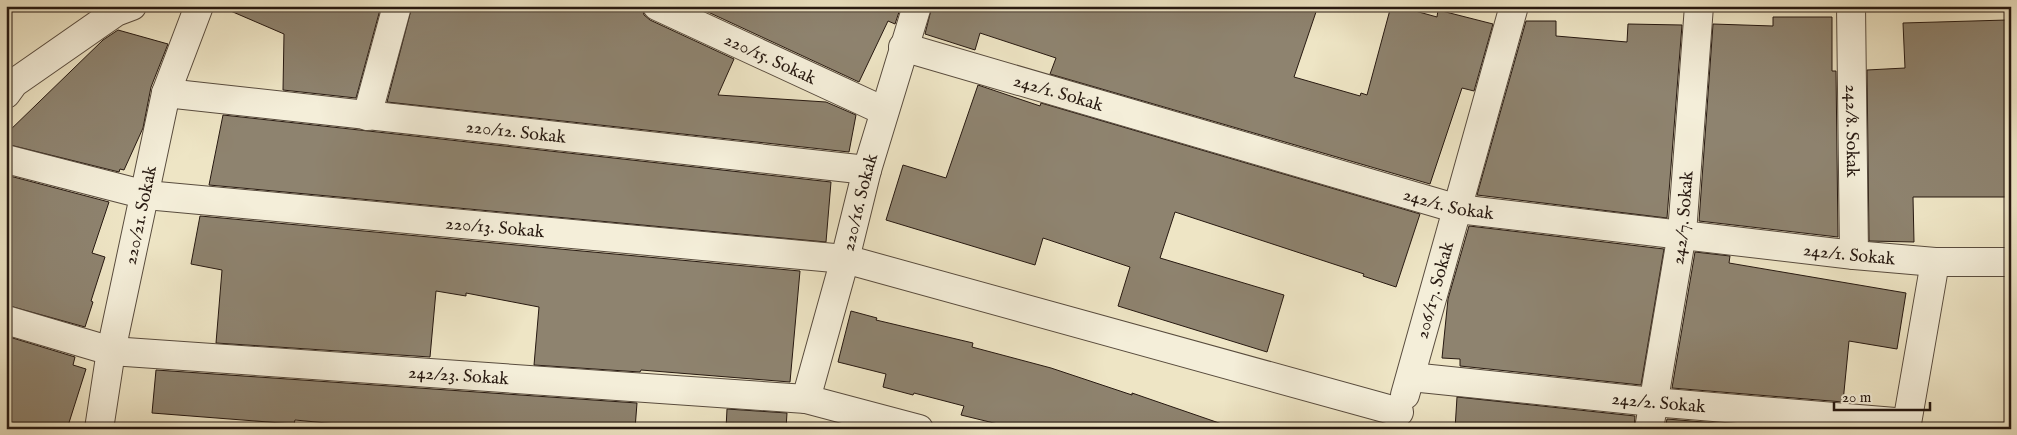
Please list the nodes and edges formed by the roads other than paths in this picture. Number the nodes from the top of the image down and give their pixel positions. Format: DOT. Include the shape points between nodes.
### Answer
graph roads {
  1 [pos="132,6"];
  2 [pos="199,6"];
  3 [pos="397,6"];
  4 [pos="657,6"];
  5 [pos="917,6"];
  6 [pos="1514,6"];
  7 [pos="1699,6"];
  8 [pos="1850,6"];
  9 [pos="903,47"];
  10 [pos="9,86"];
  11 [pos="166,93"];
  12 [pos="884,111"];
  13 [pos="367,116"];
  14 [pos="6,159"];
  15 [pos="867,170"];
  16 [pos="146,195"];
  17 [pos="1458,209"];
  18 [pos="1682,233"];
  19 [pos="1854,255"];
  20 [pos="845,259"];
  21 [pos="1935,262"];
  22 [pos="2011,262"];
  23 [pos="6,320"];
  24 [pos="111,351"];
  25 [pos="1411,377"];
  26 [pos="806,399"];
  27 [pos="1653,402"];
  28 [pos="1397,420"];
  29 [pos="1907,426"];
  30 [pos="99,429"];
  31 [pos="919,429"];
  32 [pos="1649,429"];
  1 -- 10 [label="street" via="116,12"];
  2 -- 11 [label="street, 220/21. Sokak"];
  3 -- 13 [label="street"];
  4 -- 12 [label="street, 220/15. Sokak"];
  5 -- 9 [label="street, 220/16. Sokak"];
  6 -- 17 [label="street, 206/17. Sokak"];
  7 -- 18 [label="street, 242/7. Sokak"];
  8 -- 19 [label="street, 242/8. Sokak"];
  9 -- 12 [label="street, 220/16. Sokak"];
  9 -- 17 [label="street, 242/1. Sokak"];
  11 -- 13 [label="street, 220/12. Sokak"];
  11 -- 16 [label="street, 220/21. Sokak"];
  12 -- 15 [label="street, 220/16. Sokak"];
  13 -- 15 [label="street, 220/12. Sokak"];
  14 -- 16 [label="street, 220/13. Sokak"];
  15 -- 20 [label="street, 220/16. Sokak"];
  16 -- 20 [label="street, 220/13. Sokak"];
  16 -- 24 [label="street, 220/21. Sokak"];
  17 -- 18 [label="street, 242/1. Sokak"];
  17 -- 25 [label="street, 206/17. Sokak"];
  18 -- 19 [label="street, 242/1. Sokak"];
  18 -- 27 [label="street, 242/7. Sokak"];
  19 -- 21 [label="street, 242/1. Sokak"];
  20 -- 26 [label="street, 220/16. Sokak"];
  20 -- 28 [label="street, 220/13. Sokak"];
  21 -- 22 [label="street, 242/1. Sokak"];
  21 -- 29 [label="street"];
  23 -- 24 [label="street, 242/23. Sokak"];
  24 -- 26 [label="street, 242/23. Sokak"];
  24 -- 30 [label="street, 220/21. Sokak"];
  25 -- 27 [label="street, 242/2. Sokak"];
  25 -- 28 [label="street, 206/17. Sokak"];
  26 -- 31 [label="street, 242/23. Sokak"];
  27 -- 29 [label="street, 242/2. Sokak"];
  27 -- 32 [label="street, 242/7. Sokak"];
}
